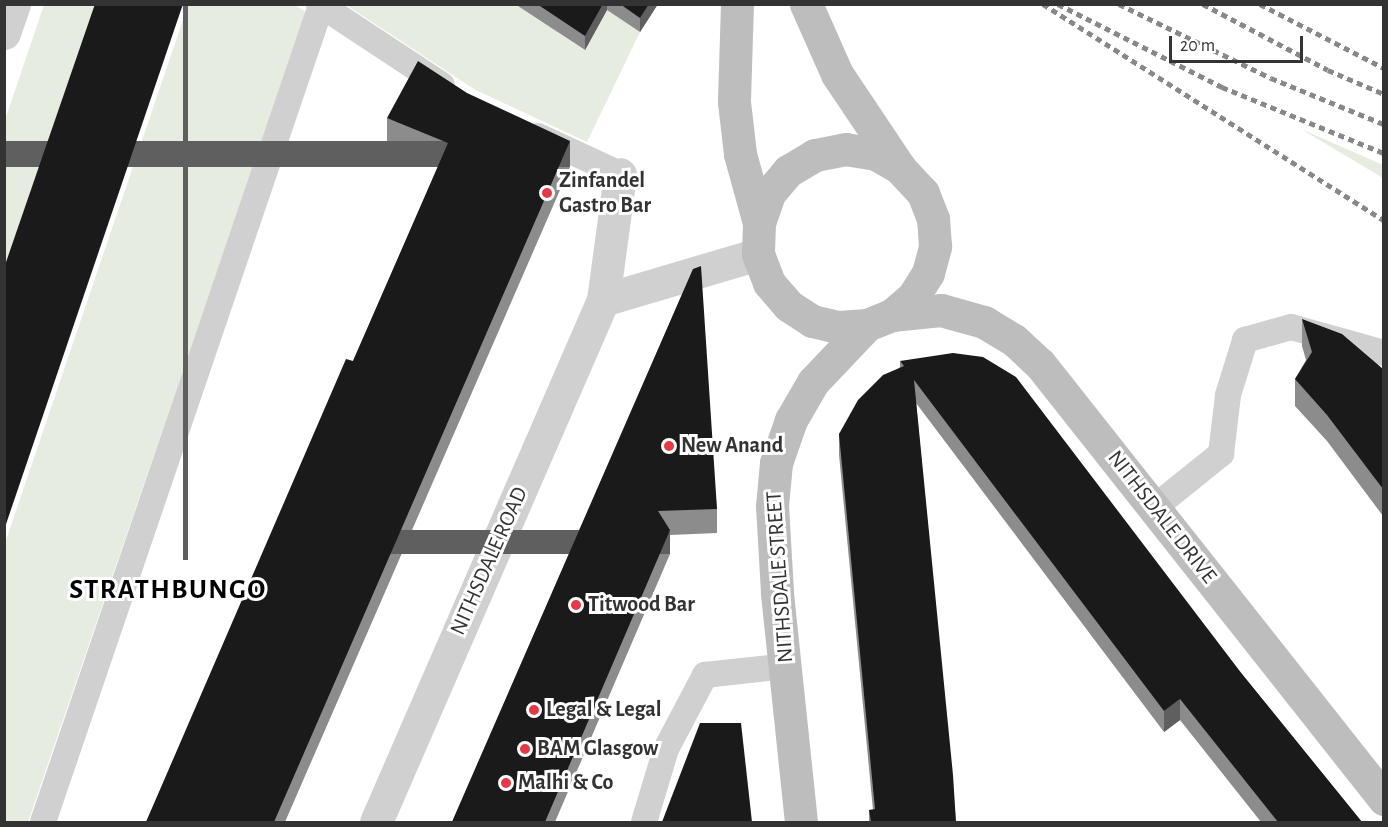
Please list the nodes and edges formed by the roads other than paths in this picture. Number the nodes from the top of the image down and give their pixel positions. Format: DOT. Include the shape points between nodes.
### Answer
graph roads {
  1 [pos="14,4"];
  2 [pos="736,4"];
  3 [pos="806,4"];
  4 [pos="320,5"];
  5 [pos="4,33"];
  6 [pos="464,99"];
  7 [pos="515,125"];
  8 [pos="900,168"];
  9 [pos="620,174"];
  10 [pos="759,238"];
  11 [pos="603,300"];
  12 [pos="880,320"];
  13 [pos="1383,353"];
  14 [pos="1155,507"];
  15 [pos="786,666"];
  16 [pos="1383,800"];
  17 [pos="43,822"];
  18 [pos="376,822"];
  19 [pos="644,822"];
  20 [pos="801,822"];
  1 -- 5 [label="street"];
  2 -- 10 [label="main road" via="734,102 740,154"];
  3 -- 8 [label="main road" via="837,74"];
  4 -- 6 [label="lane"];
  4 -- 17 [label="lane"];
  7 -- 9 [label="lane"];
  8 -- 10 [label="main road" via="876,154 846,149 815,155 789,171 769,194"];
  8 -- 12 [label="main road" via="923,193 933,219 935,246 928,273 914,297"];
  9 -- 11 [label="street, NITHSDALE ROAD"];
  10 -- 11 [label="street"];
  10 -- 12 [label="main road" via="769,283 789,306 812,321 839,327"];
  11 -- 18 [label="street, NITHSDALE ROAD"];
  12 -- 14 [label="main road, NITHSDALE DRIVE" via="941,310 984,322 1014,340 1040,364"];
  12 -- 15 [label="main road, NITHSDALE STREET" via="813,382 791,420 776,463 771,506"];
  13 -- 14 [label="lane" via="1291,327 1245,340 1228,395 1221,454"];
  14 -- 16 [label="main road, NITHSDALE DRIVE"];
  15 -- 19 [label="lane" via="705,675 666,749"];
  15 -- 20 [label="main road, NITHSDALE STREET"];
}
